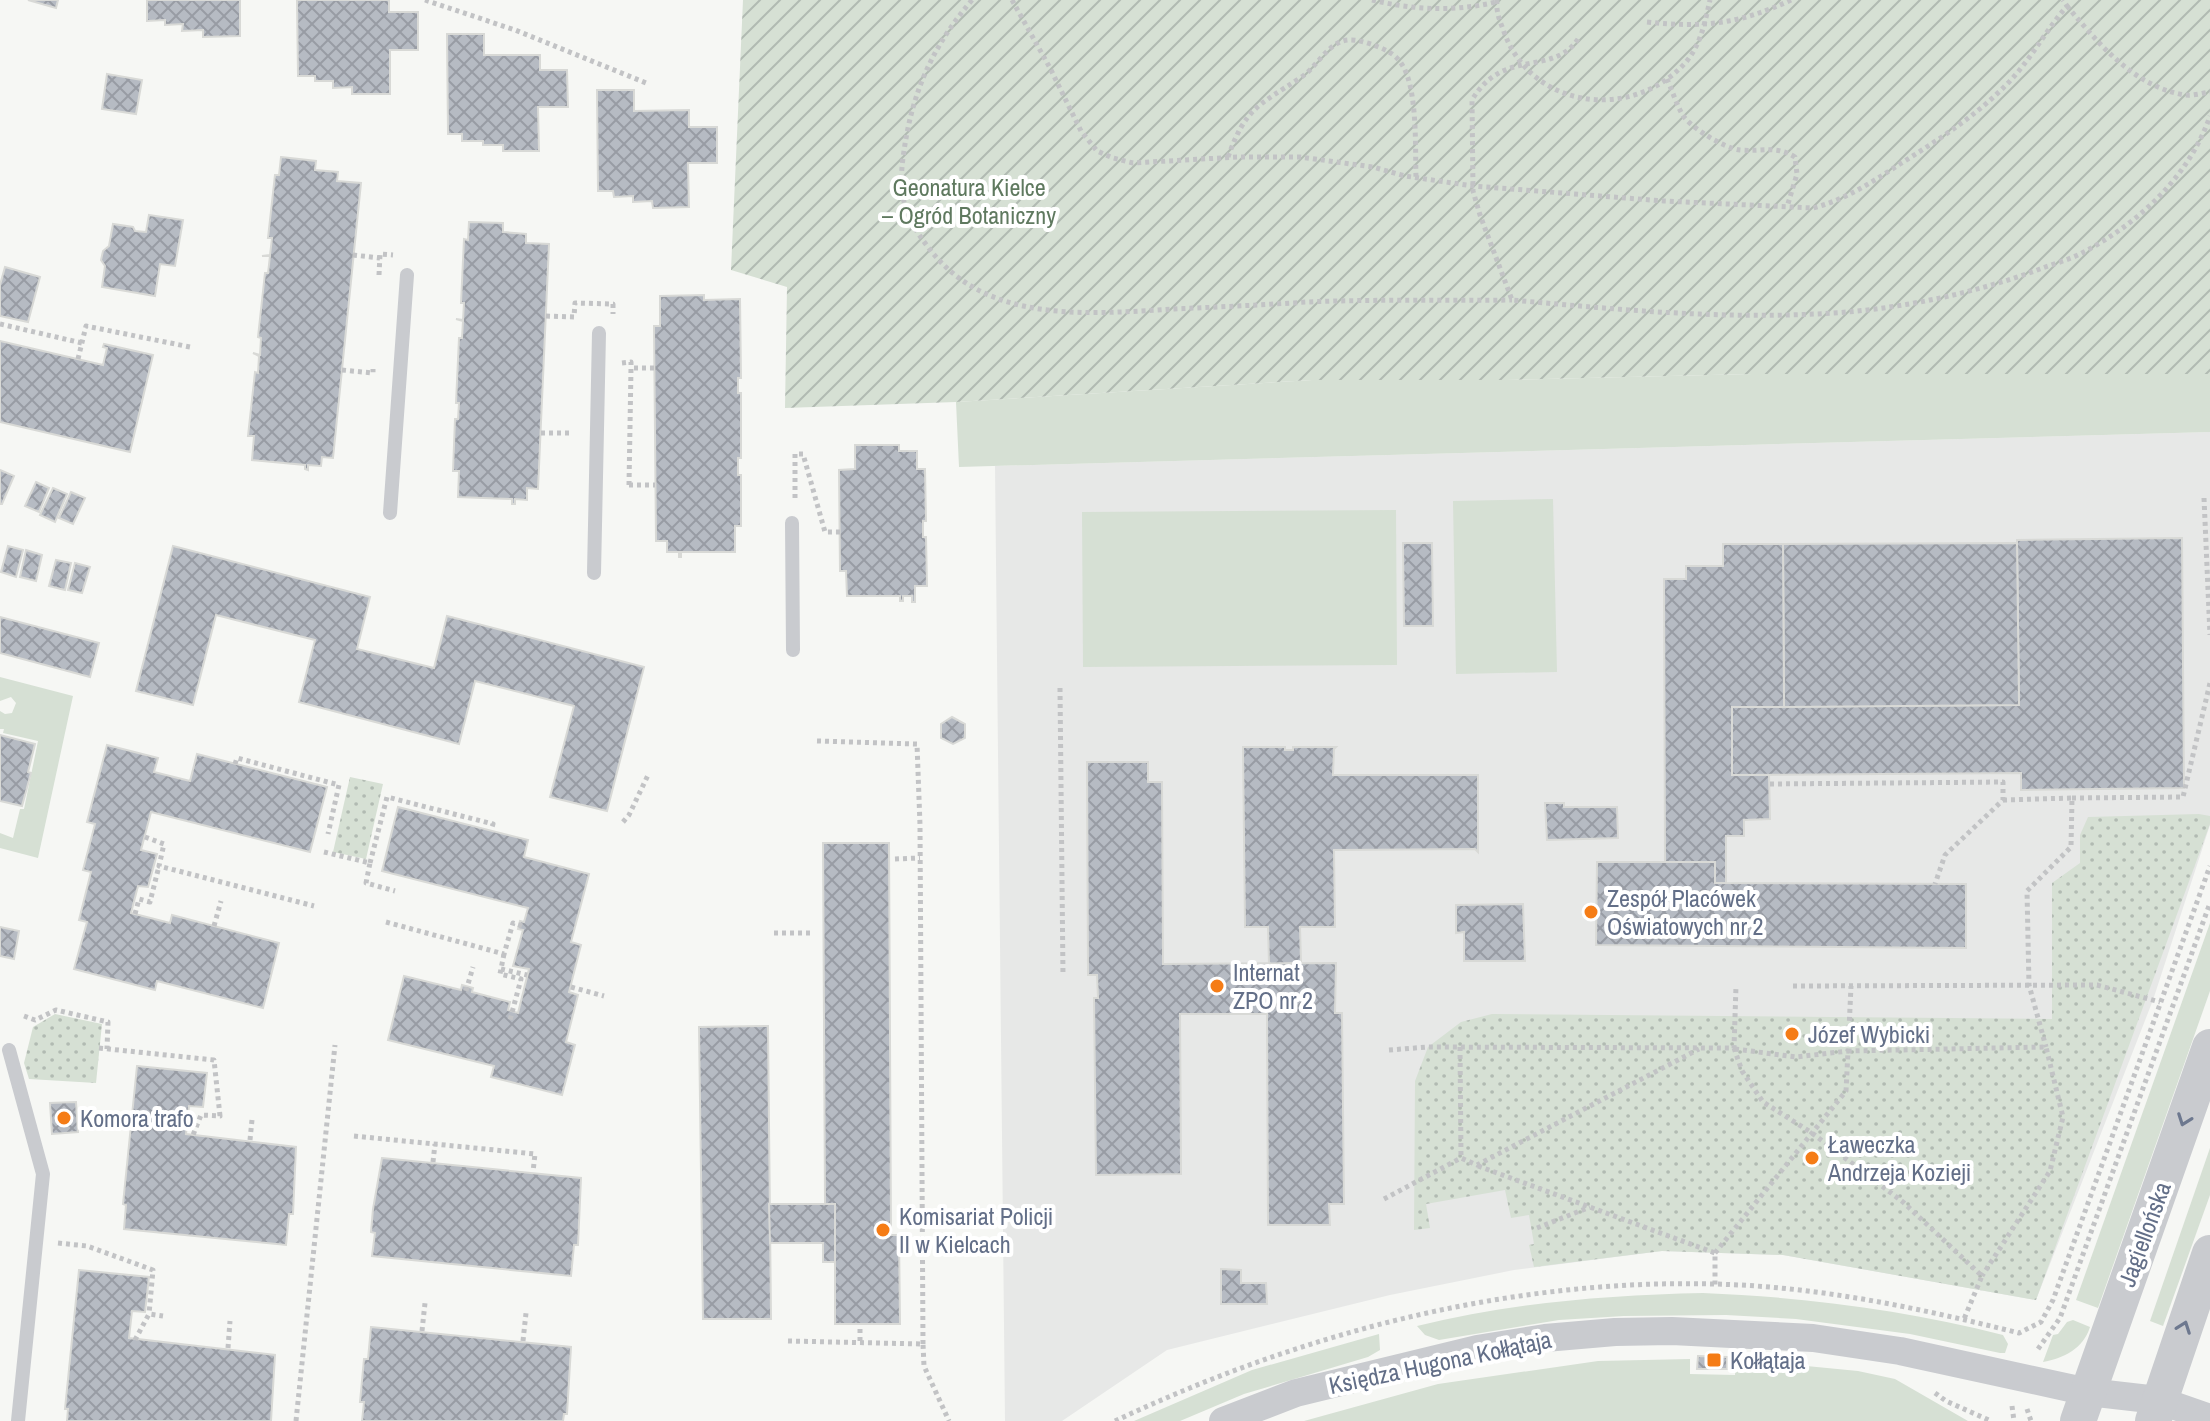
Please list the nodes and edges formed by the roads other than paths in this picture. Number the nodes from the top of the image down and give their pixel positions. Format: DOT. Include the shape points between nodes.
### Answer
graph roads {
  1 [pos="407,275"];
  2 [pos="599,333"];
  3 [pos="390,513"];
  4 [pos="792,523"];
  5 [pos="594,573"];
  6 [pos="793,650"];
  7 [pos="2210,1047"];
  8 [pos="9,1050"];
  9 [pos="2210,1253"];
  10 [pos="2083,1406"];
  11 [pos="2155,1411"];
  12 [pos="2210,1418"];
  13 [pos="18,1421"];
  14 [pos="1223,1421"];
  1 -- 3 [label="lane"];
  2 -- 5 [label="lane"];
  4 -- 6 [label="lane"];
  7 -- 10 [label="street, Jagiellońska, one-way"];
  8 -- 13 [label="lane" via="43,1174"];
  11 -- 9 [label="street, one-way"];
  10 -- 11 [label="street, Księdza Hugona Kołłątaja"];
  10 -- 14 [label="street, Księdza Hugona Kołłątaja" via="1900,1351 1813,1338 1615,1332 1531,1340 1406,1365 1296,1393"];
  11 -- 12 [label="street, Księdza Hugona Kołłątaja"];
}
